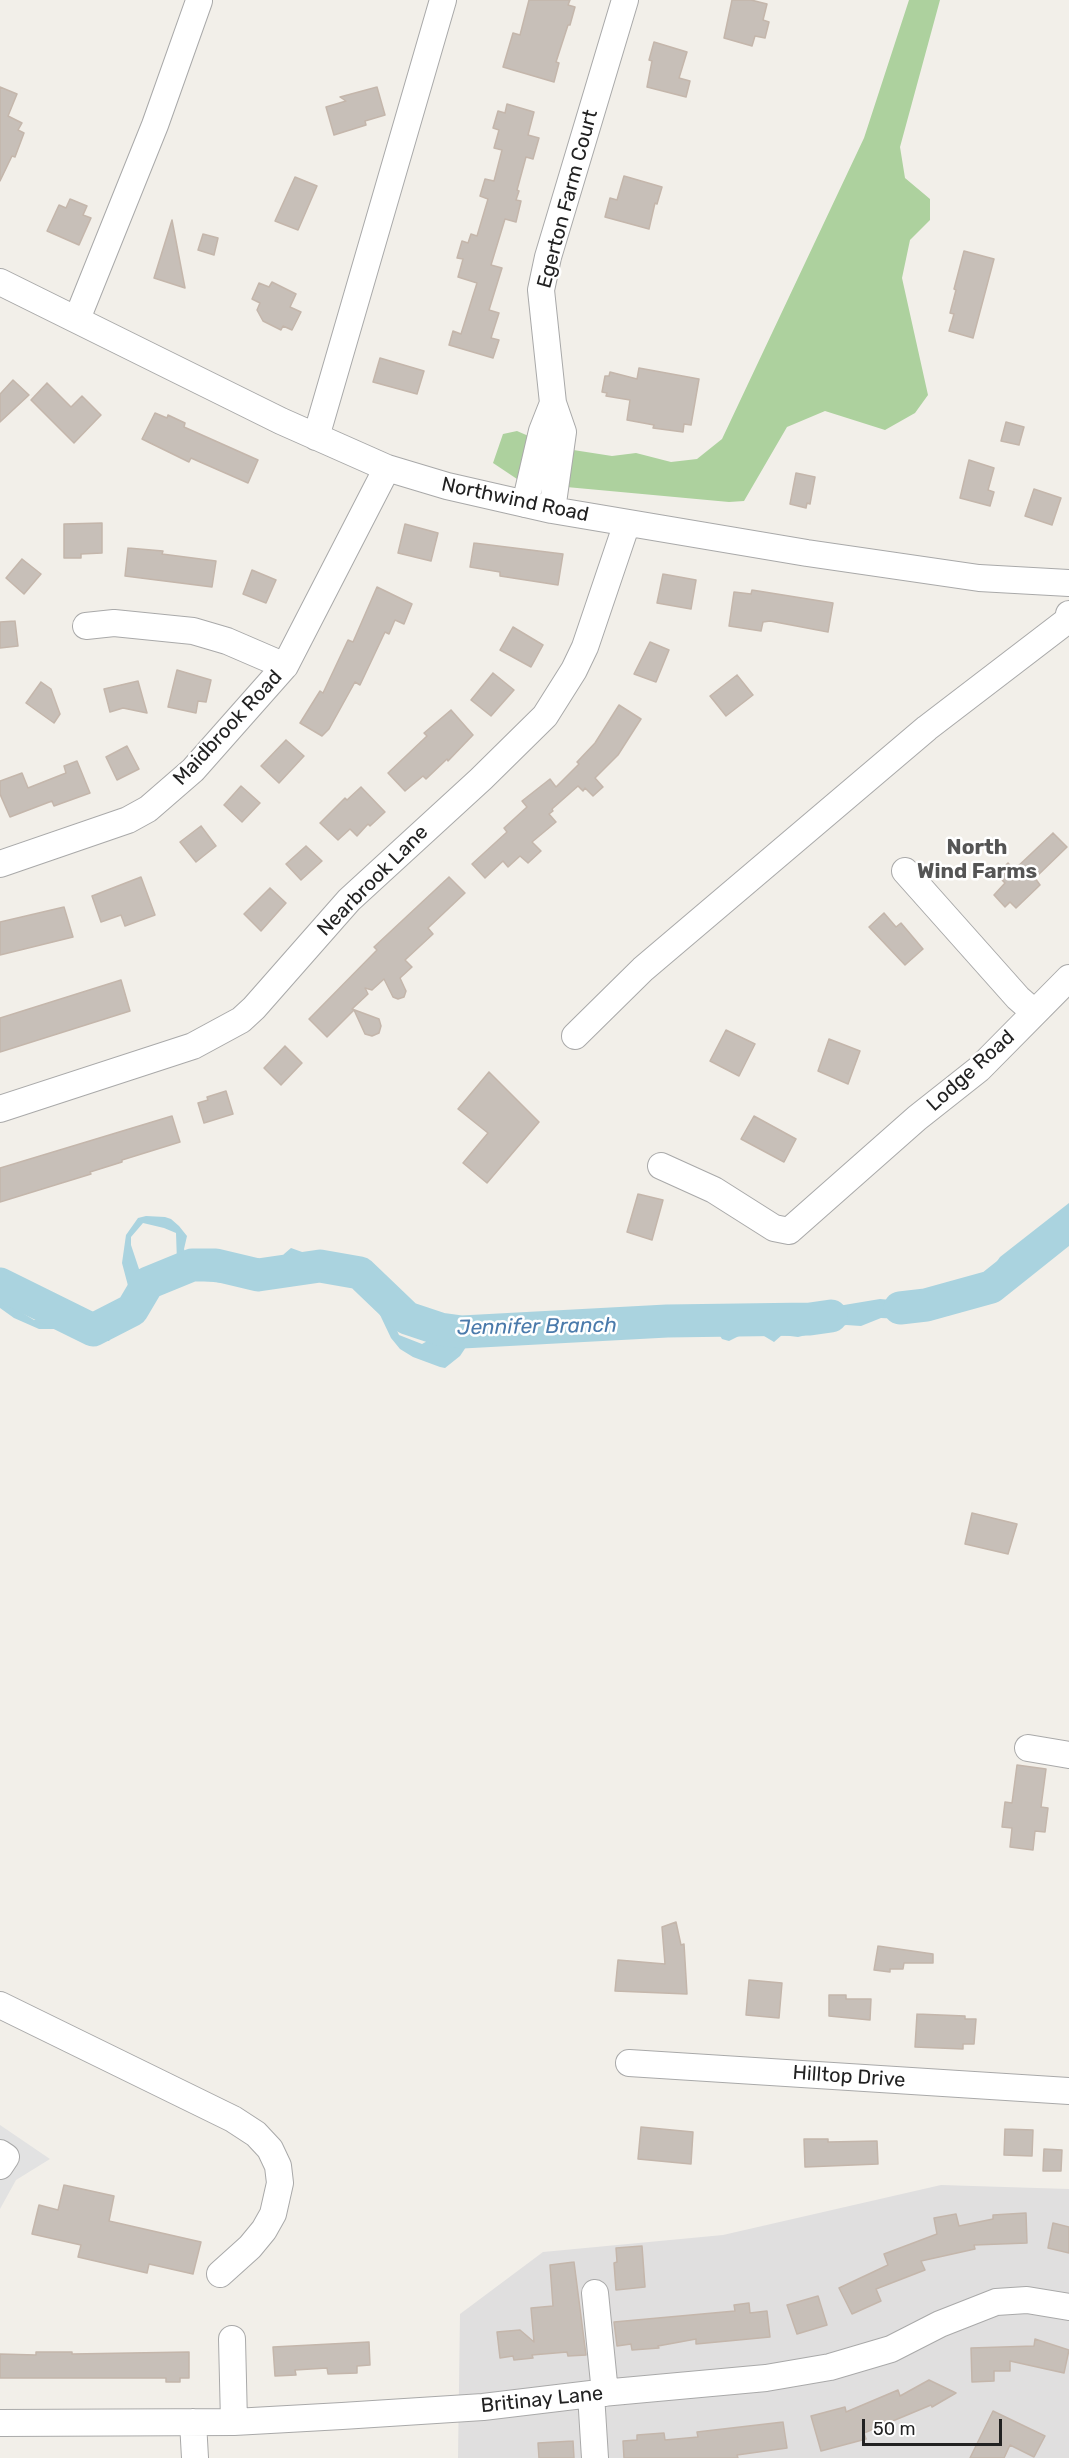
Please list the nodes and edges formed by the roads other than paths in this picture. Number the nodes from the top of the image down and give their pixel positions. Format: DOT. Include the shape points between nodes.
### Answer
graph roads {
  1 [pos="443,0"];
  2 [pos="625,0"];
  3 [pos="199,1"];
  4 [pos="0,282"];
  5 [pos="77,319"];
  6 [pos="553,403"];
  7 [pos="316,437"];
  8 [pos="387,468"];
  9 [pos="525,504"];
  10 [pos="552,510"];
  11 [pos="627,523"];
  12 [pos="1069,583"];
  13 [pos="1069,614"];
  14 [pos="86,626"];
  15 [pos="285,666"];
  16 [pos="0,864"];
  17 [pos="905,871"];
  18 [pos="1069,978"];
  19 [pos="1034,1012"];
  20 [pos="575,1036"];
  21 [pos="0,1109"];
  22 [pos="661,1166"];
  23 [pos="1028,1748"];
  24 [pos="1069,1755"];
  25 [pos="0,2005"];
  26 [pos="629,2063"];
  27 [pos="1069,2091"];
  28 [pos="0,2153"];
  29 [pos="0,2166"];
  30 [pos="220,2274"];
  31 [pos="595,2293"];
  32 [pos="1069,2307"];
  33 [pos="232,2339"];
  34 [pos="598,2394"];
  35 [pos="193,2422"];
  36 [pos="234,2422"];
  37 [pos="0,2423"];
  38 [pos="195,2458"];
  39 [pos="594,2458"];
  1 -- 7 [label="street"];
  2 -- 6 [label="street, Egerton Farm Court" via="548,257 542,290"];
  3 -- 5 [label="street" via="159,114"];
  4 -- 5 [label="street, Northwind Road"];
  5 -- 7 [label="street, Northwind Road"];
  6 -- 9 [label="street, Egerton Farm Court" via="542,431"];
  6 -- 10 [label="street, Egerton Farm Court" via="563,432"];
  7 -- 8 [label="street, Northwind Road"];
  8 -- 9 [label="street, Northwind Road"];
  8 -- 15 [label="street, Maidbrook Road"];
  9 -- 10 [label="street, Northwind Road"];
  10 -- 11 [label="street, Northwind Road"];
  11 -- 12 [label="street, Northwind Road" via="920,570 997,580"];
  11 -- 21 [label="street, Nearbrook Lane" via="585,647 544,716 349,900 254,1008 241,1020 193,1046"];
  13 -- 20 [label="street" via="1068,620 927,728 643,969"];
  14 -- 15 [label="street" via="114,623 193,631"];
  15 -- 16 [label="street, Maidbrook Road" via="193,770 148,809 128,820"];
  17 -- 19 [label="street"];
  18 -- 19 [label="street, Lodge Road"];
  19 -- 22 [label="street, Lodge Road" via="979,1069 789,1231 774,1228 714,1190"];
  23 -- 24 [label="street"];
  25 -- 30 [label="street" via="233,2119 256,2133 270,2149 280,2183 273,2214 250,2247"];
  26 -- 27 [label="street, Hilltop Drive"];
  28 -- 29 [label="street" via="6,2157"];
  31 -- 34 [label="street"];
  32 -- 34 [label="street, Britinay Lane" via="1027,2300 996,2302 891,2349 830,2367 766,2378"];
  33 -- 36 [label="street"];
  34 -- 36 [label="street, Britinay Lane" via="483,2407"];
  34 -- 39 [label="street"];
  35 -- 36 [label="street, Britinay Lane"];
  35 -- 37 [label="street, Britinay Lane"];
  35 -- 38 [label="street"];
}
